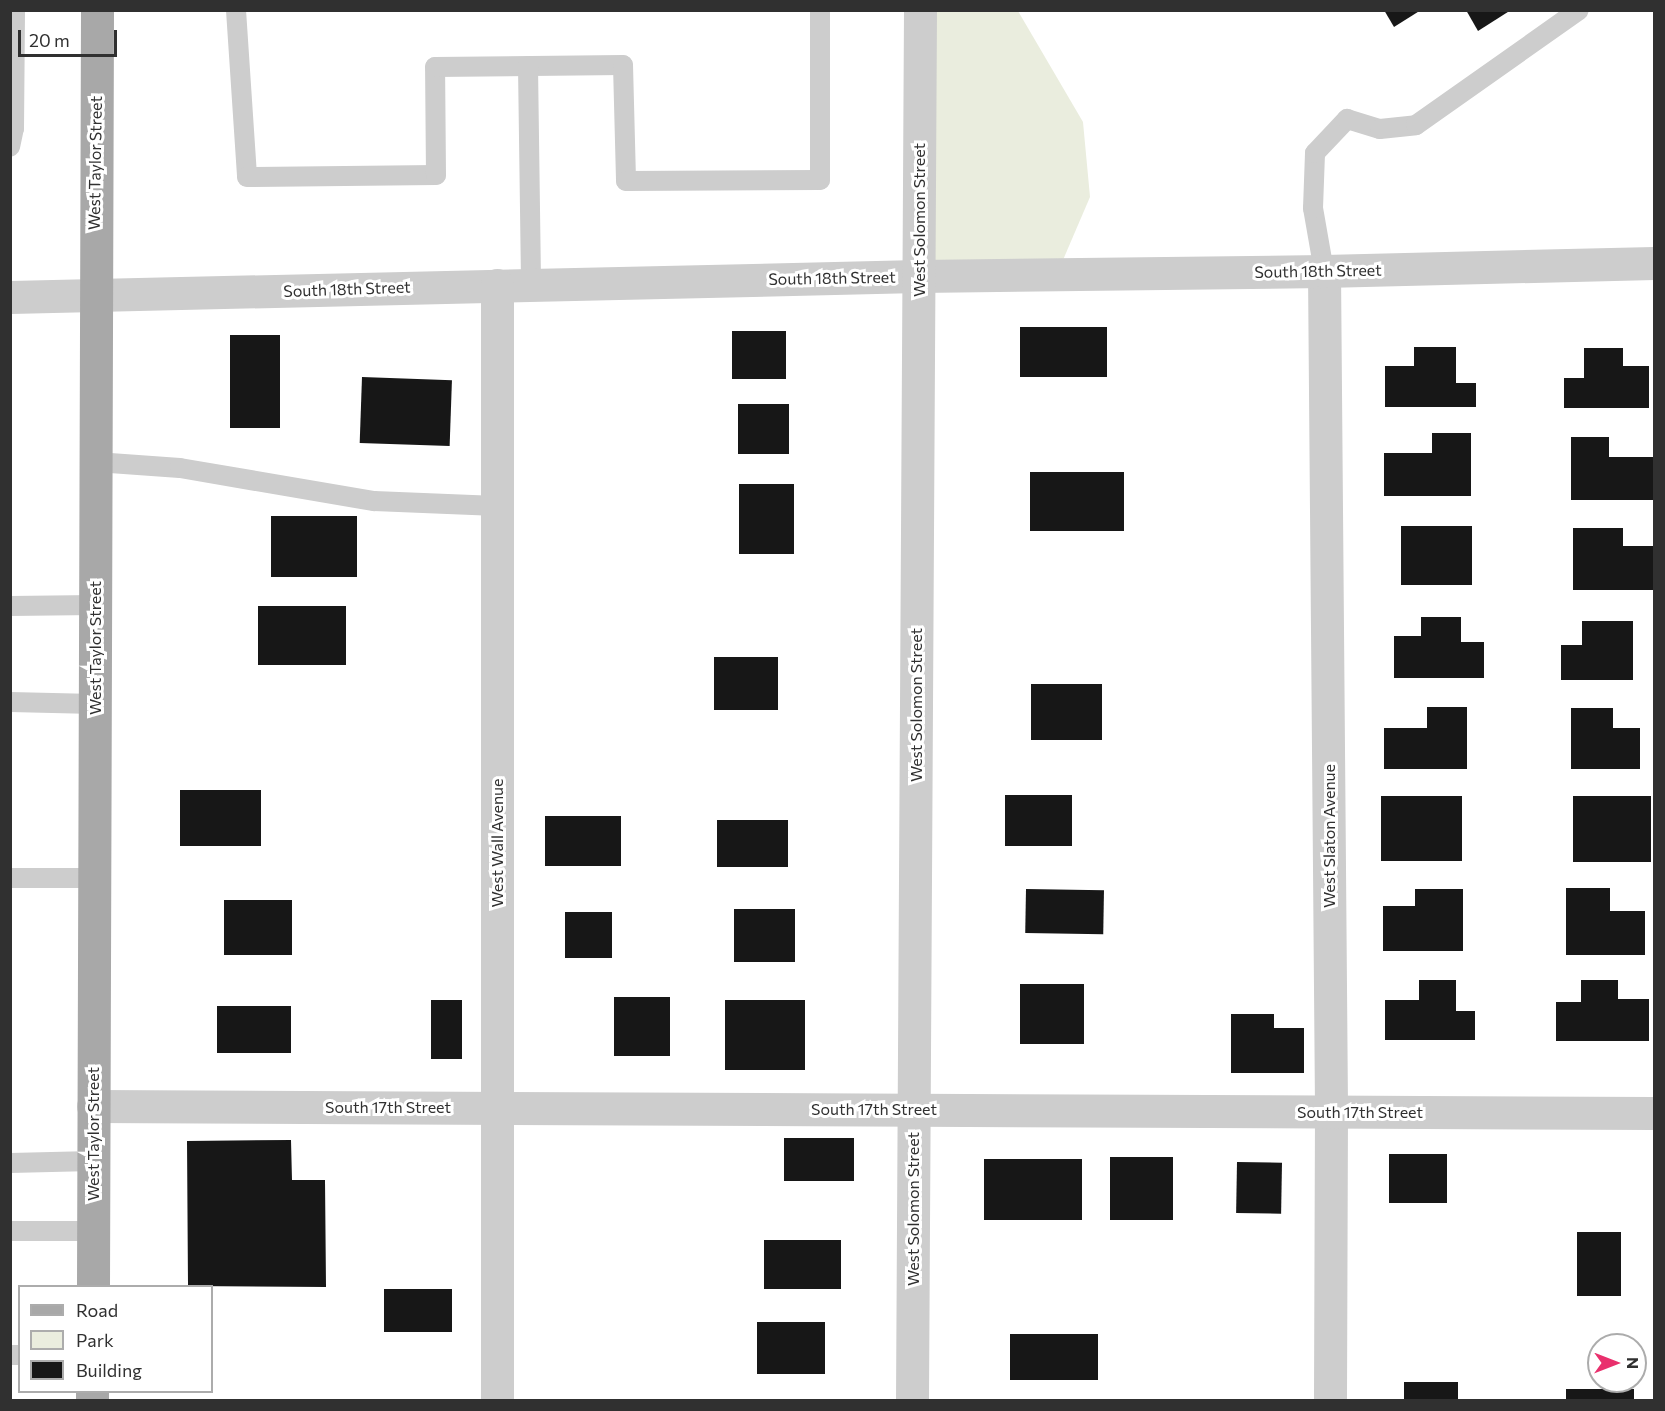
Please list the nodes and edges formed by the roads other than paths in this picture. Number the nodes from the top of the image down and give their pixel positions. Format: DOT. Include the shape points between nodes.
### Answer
graph roads {
  1 [pos="15,10"];
  2 [pos="97,10"];
  3 [pos="236,10"];
  4 [pos="820,10"];
  5 [pos="920,10"];
  6 [pos="1579,10"];
  7 [pos="528,66"];
  8 [pos="12,134"];
  9 [pos="1654,263"];
  10 [pos="1324,271"];
  11 [pos="918,276"];
  12 [pos="531,284"];
  13 [pos="497,285"];
  14 [pos="94,296"];
  15 [pos="10,297"];
  16 [pos="96,462"];
  17 [pos="497,506"];
  18 [pos="95,605"];
  19 [pos="10,606"];
  20 [pos="13,702"];
  21 [pos="94,704"];
  22 [pos="10,878"];
  23 [pos="93,878"];
  24 [pos="93,1106"];
  25 [pos="497,1107"];
  26 [pos="913,1109"];
  27 [pos="1331,1112"];
  28 [pos="1654,1113"];
  29 [pos="93,1161"];
  30 [pos="10,1163"];
  31 [pos="10,1231"];
  32 [pos="93,1231"];
  33 [pos="93,1285"];
  34 [pos="497,1401"];
  35 [pos="912,1401"];
  36 [pos="1330,1401"];
  1 -- 8 [label="lane"];
  2 -- 14 [label="main road, West Taylor Street"];
  3 -- 7 [label="lane" via="247,177 436,175 435,67"];
  4 -- 7 [label="lane" via="820,180 626,181 623,65"];
  5 -- 11 [label="street, West Solomon Street"];
  6 -- 10 [label="lane" via="1416,125 1380,129 1347,119 1315,153 1313,208"];
  7 -- 12 [label="lane"];
  9 -- 10 [label="street, South 18th Street"];
  10 -- 11 [label="street, South 18th Street"];
  10 -- 27 [label="street, West Slaton Avenue"];
  11 -- 12 [label="street, South 18th Street"];
  11 -- 26 [label="street, West Solomon Street"];
  12 -- 13 [label="street, South 18th Street"];
  13 -- 14 [label="street, South 18th Street"];
  13 -- 17 [label="street, West Wall Avenue"];
  14 -- 15 [label="street, South 18th Street"];
  14 -- 16 [label="main road, West Taylor Street"];
  16 -- 17 [label="lane" via="180,468 374,501"];
  16 -- 18 [label="main road, West Taylor Street"];
  17 -- 25 [label="street, West Wall Avenue"];
  18 -- 19 [label="lane"];
  18 -- 21 [label="main road, West Taylor Street"];
  20 -- 21 [label="lane"];
  21 -- 23 [label="main road, West Taylor Street"];
  22 -- 23 [label="lane"];
  23 -- 24 [label="main road, West Taylor Street"];
  24 -- 25 [label="street, South 17th Street"];
  24 -- 29 [label="main road, West Taylor Street"];
  25 -- 26 [label="street, South 17th Street"];
  25 -- 34 [label="street, West Wall Avenue"];
  26 -- 27 [label="street, South 17th Street"];
  26 -- 35 [label="street, West Solomon Street"];
  27 -- 28 [label="street, South 17th Street"];
  27 -- 36 [label="street, West Slaton Avenue"];
  29 -- 30 [label="lane"];
  29 -- 32 [label="main road, West Taylor Street"];
  31 -- 32 [label="lane"];
  32 -- 33 [label="main road, West Taylor Street"];
}
